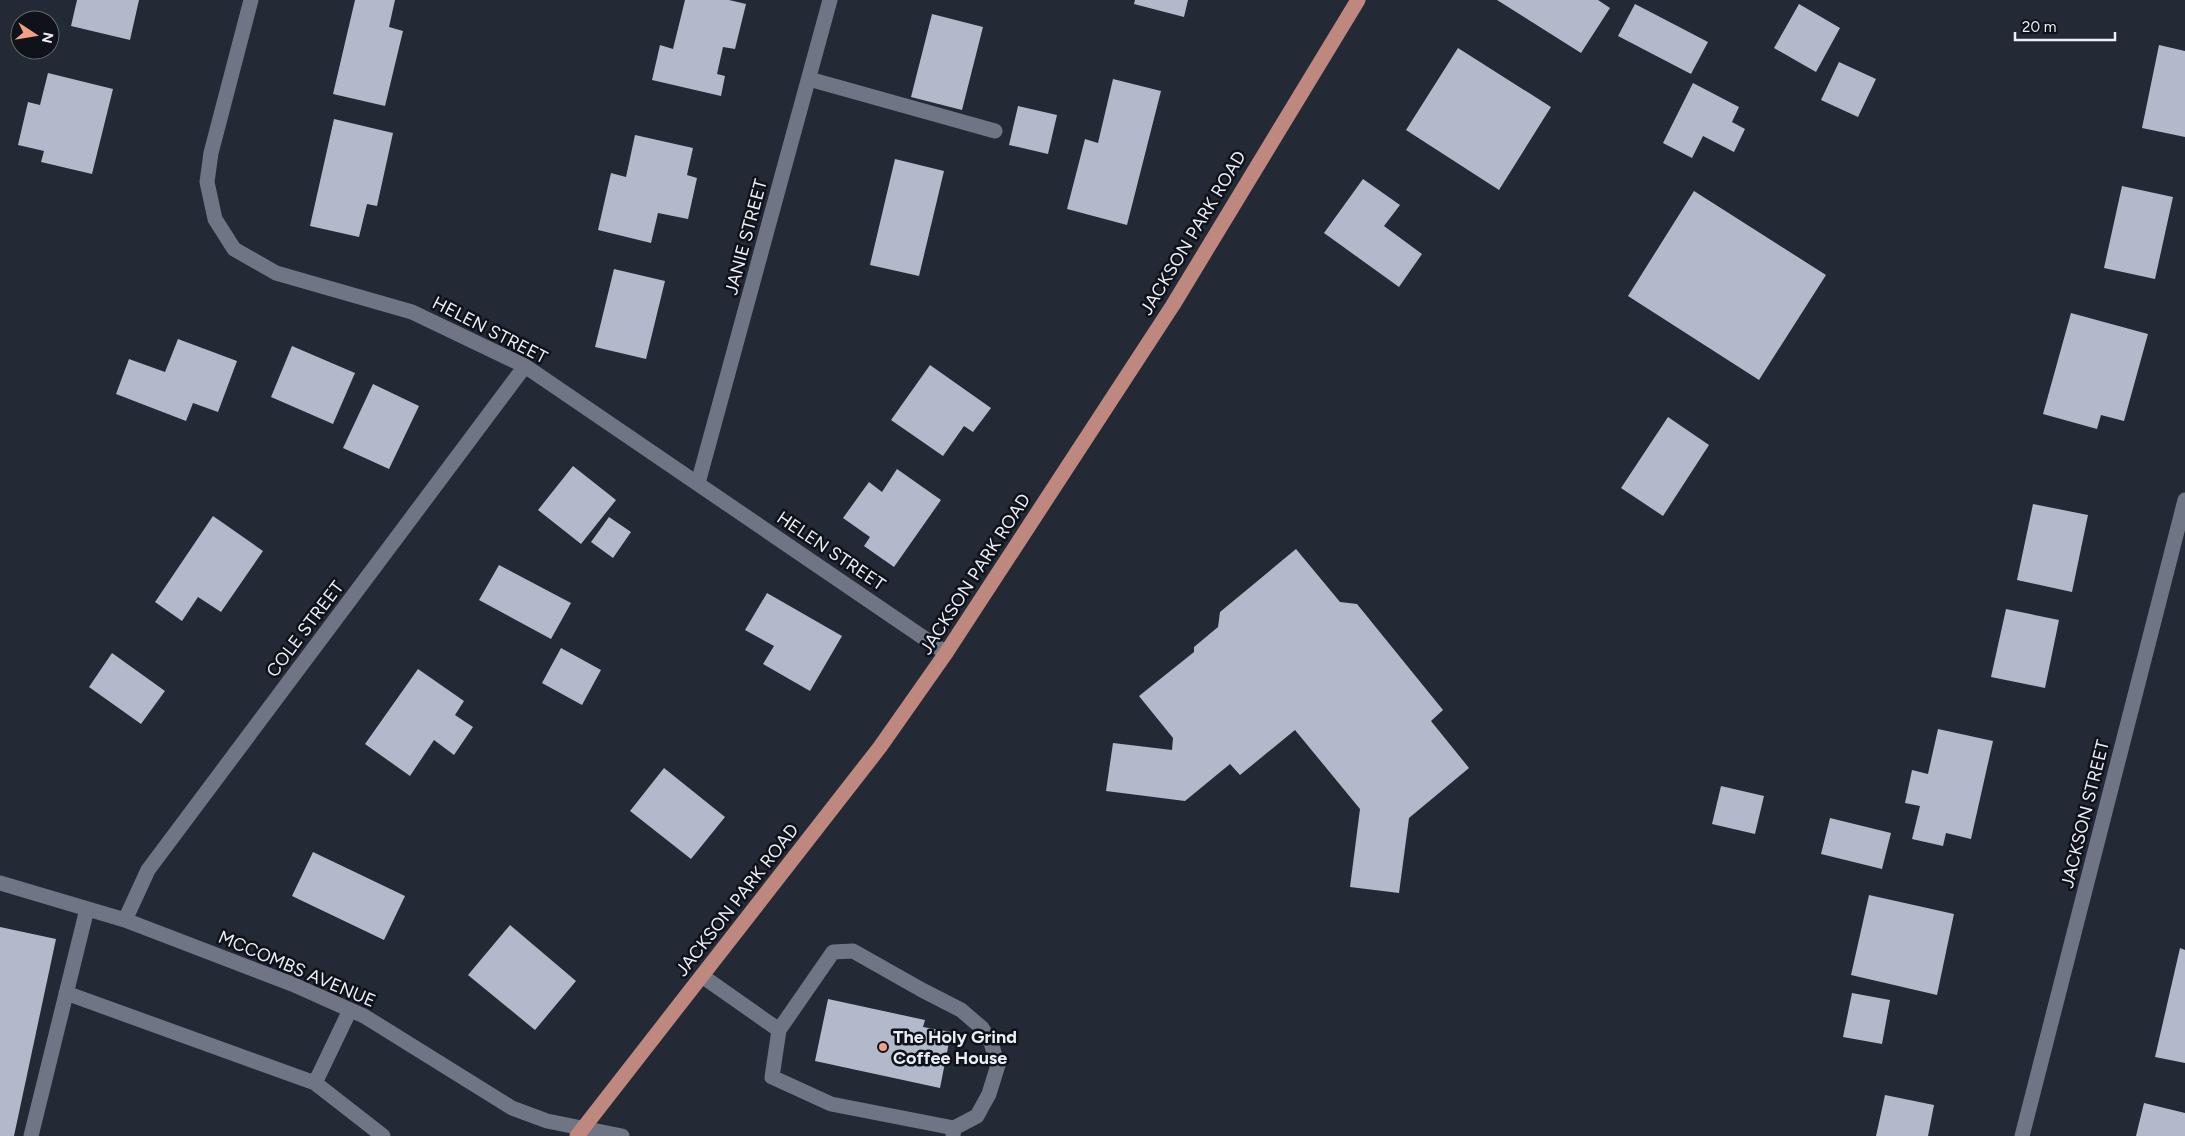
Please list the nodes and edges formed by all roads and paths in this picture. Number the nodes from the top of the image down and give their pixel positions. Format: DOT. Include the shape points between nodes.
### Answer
graph roads {
  1 [pos="251,0"];
  2 [pos="830,0"];
  3 [pos="1358,0"];
  4 [pos="809,79"];
  5 [pos="995,131"];
  6 [pos="525,366"];
  7 [pos="698,483"];
  8 [pos="2185,500"];
  9 [pos="946,653"];
  10 [pos="0,883"];
  11 [pos="87,908"];
  12 [pos="125,920"];
  13 [pos="702,976"];
  14 [pos="66,993"];
  15 [pos="350,1010"];
  16 [pos="779,1030"];
  17 [pos="315,1083"];
  18 [pos="580,1132"];
  19 [pos="954,1132"];
  20 [pos="31,1136"];
  21 [pos="383,1136"];
  22 [pos="619,1136"];
  23 [pos="2022,1136"];
  1 -- 6 [label="street, HELEN STREET" via="211,153 207,182 215,219 234,249 276,273 412,312"];
  2 -- 4 [label="street, JANIE STREET"];
  3 -- 9 [label="main road, JACKSON PARK ROAD" via="1173,305"];
  4 -- 5 [label="street"];
  4 -- 7 [label="street, JANIE STREET"];
  6 -- 7 [label="street, HELEN STREET"];
  6 -- 12 [label="street, COLE STREET" via="148,870"];
  7 -- 9 [label="street, HELEN STREET"];
  8 -- 23 [label="street, JACKSON STREET"];
  9 -- 13 [label="main road, JACKSON PARK ROAD" via="880,747"];
  10 -- 11 [label="street, MCCOMBS AVENUE"];
  11 -- 12 [label="street, MCCOMBS AVENUE"];
  11 -- 14 [label="street"];
  12 -- 15 [label="street, MCCOMBS AVENUE" via="292,984"];
  13 -- 16 [label="street"];
  13 -- 18 [label="main road, JACKSON PARK ROAD"];
  14 -- 17 [label="street"];
  14 -- 20 [label="street"];
  15 -- 17 [label="street"];
  15 -- 18 [label="street, MCCOMBS AVENUE" via="512,1108"];
  16 -- 19 [label="street" via="772,1076 831,1104"];
  16 -- 19 [label="street" via="833,952 853,951 961,1010 982,1028 998,1064 989,1094 977,1116"];
  17 -- 21 [label="street"];
  18 -- 22 [label="street, MCCOMBS AVENUE"];
}
